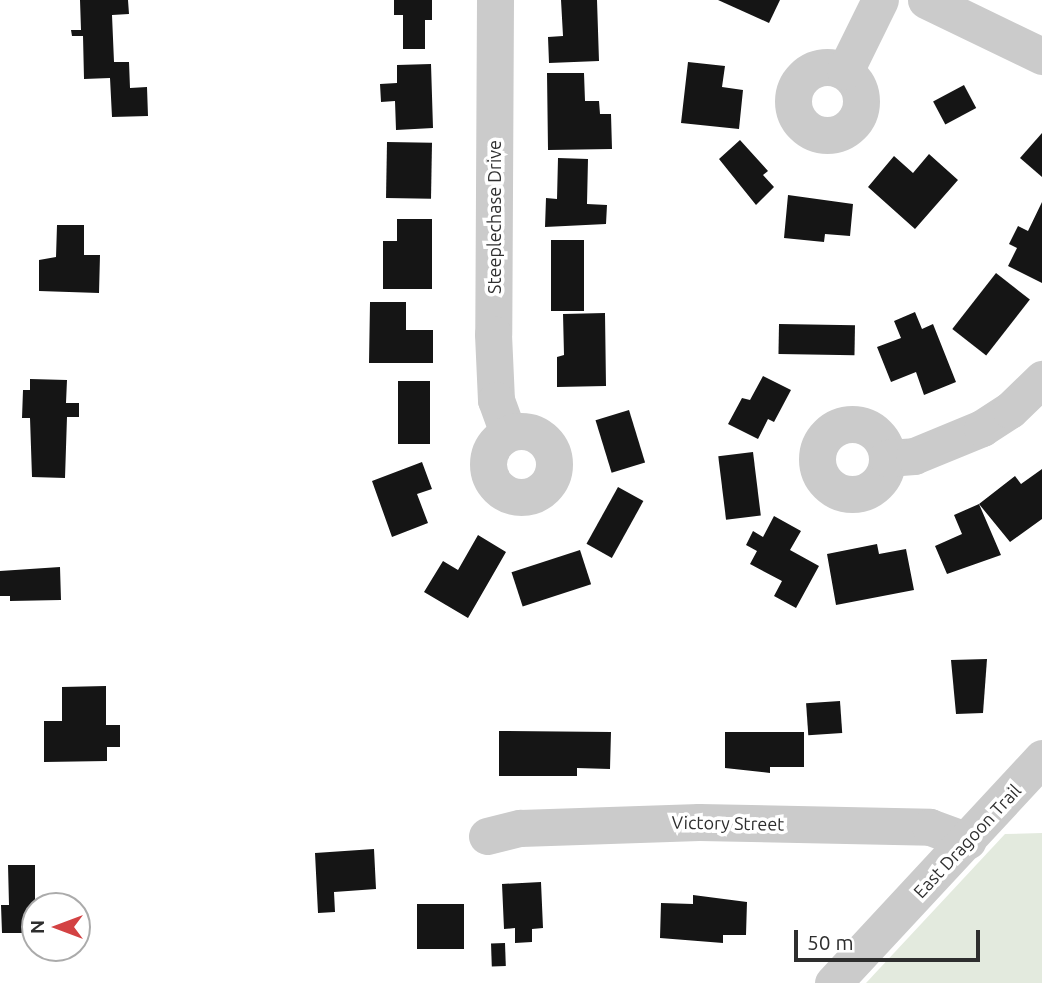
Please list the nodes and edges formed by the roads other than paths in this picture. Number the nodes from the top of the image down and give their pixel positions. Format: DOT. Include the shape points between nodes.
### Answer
graph roads {
  1 [pos="495,0"];
  2 [pos="880,0"];
  3 [pos="926,0"];
  4 [pos="1042,56"];
  5 [pos="845,71"];
  6 [pos="1042,379"];
  7 [pos="507,431"];
  8 [pos="887,458"];
  9 [pos="1042,758"];
  10 [pos="487,836"];
  11 [pos="968,841"];
  12 [pos="833,983"];
  1 -- 7 [label="street, Steeplechase Drive" via="493,334 496,400"];
  2 -- 5 [label="street"];
  3 -- 4 [label="street"];
  6 -- 8 [label="street" via="1010,410 982,428 914,456"];
  9 -- 11 [label="street, East Dragoon Trail"];
  10 -- 11 [label="street, Victory Street" via="534,827 699,822 930,827"];
  11 -- 12 [label="street, East Dragoon Trail"];
}
